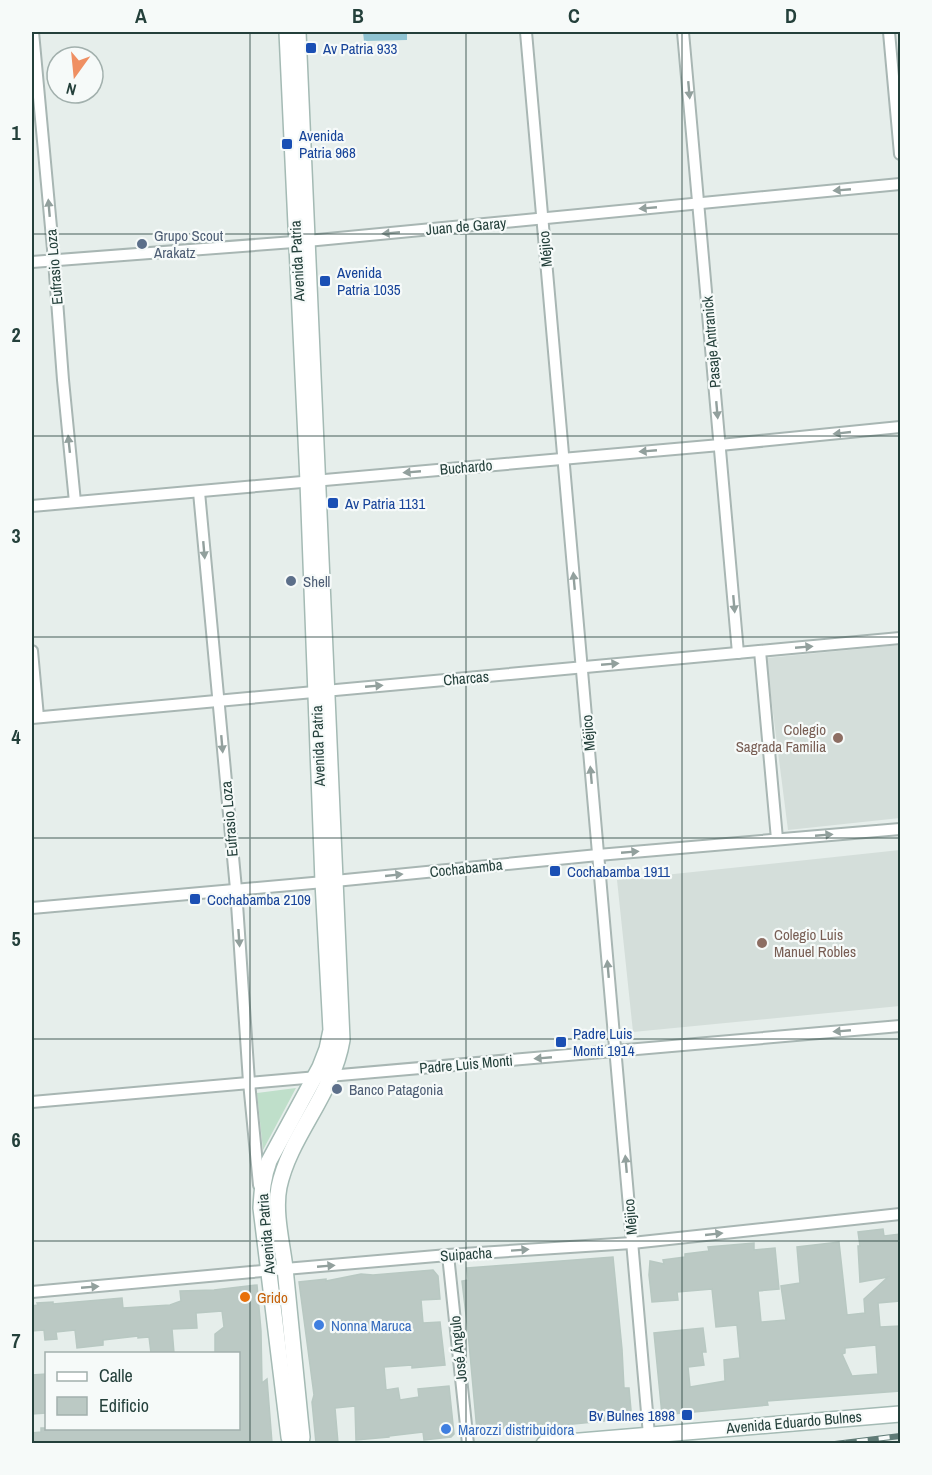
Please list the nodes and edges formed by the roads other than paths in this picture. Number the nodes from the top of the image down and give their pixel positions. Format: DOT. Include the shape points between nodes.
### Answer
graph roads {
  1 [pos="33,32"];
  2 [pos="287,32"];
  3 [pos="298,32"];
  4 [pos="526,32"];
  5 [pos="684,32"];
  6 [pos="889,32"];
  7 [pos="900,154"];
  8 [pos="900,184"];
  9 [pos="699,203"];
  10 [pos="543,218"];
  11 [pos="302,241"];
  12 [pos="54,260"];
  13 [pos="32,262"];
  14 [pos="900,427"];
  15 [pos="720,445"];
  16 [pos="563,458"];
  17 [pos="313,481"];
  18 [pos="199,492"];
  19 [pos="75,502"];
  20 [pos="32,507"];
  21 [pos="900,638"];
  22 [pos="32,651"];
  23 [pos="760,651"];
  24 [pos="738,653"];
  25 [pos="582,667"];
  26 [pos="321,691"];
  27 [pos="218,700"];
  28 [pos="35,717"];
  29 [pos="900,829"];
  30 [pos="777,839"];
  31 [pos="598,855"];
  32 [pos="329,882"];
  33 [pos="236,889"];
  34 [pos="32,908"];
  35 [pos="900,1026"];
  36 [pos="616,1052"];
  37 [pos="333,1076"];
  38 [pos="313,1077"];
  39 [pos="249,1082"];
  40 [pos="32,1102"];
  41 [pos="255,1147"];
  42 [pos="271,1157"];
  43 [pos="288,1159"];
  44 [pos="261,1208"];
  45 [pos="900,1214"];
  46 [pos="632,1243"];
  47 [pos="448,1256"];
  48 [pos="285,1269"];
  49 [pos="269,1271"];
  50 [pos="32,1292"];
  51 [pos="900,1414"];
  52 [pos="649,1435"];
  53 [pos="291,1443"];
  54 [pos="301,1443"];
  55 [pos="468,1443"];
  56 [pos="544,1443"];
  12 -- 1 [label="street, Eufrasio Loza, one-way"];
  2 -- 11 [label="main road, Avenida Patria"];
  3 -- 11 [label="main road, Avenida Patria"];
  4 -- 10 [label="street, Méjico"];
  5 -- 9 [label="street, Pasaje Antranick, one-way"];
  6 -- 7 [label="street"];
  8 -- 9 [label="street, Juan de Garay, one-way"];
  9 -- 10 [label="street, Juan de Garay, one-way"];
  9 -- 15 [label="street, Pasaje Antranick, one-way"];
  10 -- 11 [label="street, Juan de Garay, one-way"];
  10 -- 16 [label="street, Méjico"];
  11 -- 12 [label="street, Juan de Garay"];
  11 -- 17 [label="main road, Avenida Patria"];
  12 -- 13 [label="street, Juan de Garay"];
  19 -- 12 [label="street, Eufrasio Loza, one-way"];
  14 -- 15 [label="street, Buchardo, one-way"];
  15 -- 16 [label="street, Buchardo, one-way"];
  15 -- 24 [label="street, Pasaje Antranick, one-way"];
  16 -- 17 [label="street, Buchardo, one-way"];
  25 -- 16 [label="street, Méjico, one-way"];
  17 -- 18 [label="street, Buchardo"];
  17 -- 26 [label="main road, Avenida Patria"];
  18 -- 19 [label="street, Buchardo"];
  18 -- 27 [label="street, Eufrasio Loza, one-way"];
  19 -- 20 [label="street, Buchardo"];
  23 -- 21 [label="street, Charcas, one-way"];
  22 -- 28 [label="street"];
  23 -- 24 [label="street, Charcas"];
  23 -- 30 [label="street"];
  25 -- 24 [label="street, Charcas, one-way"];
  26 -- 25 [label="street, Charcas, one-way"];
  31 -- 25 [label="street, Méjico, one-way"];
  26 -- 27 [label="street, Charcas"];
  26 -- 32 [label="main road, Avenida Patria"];
  27 -- 28 [label="street, Charcas"];
  27 -- 33 [label="street, Eufrasio Loza, one-way"];
  30 -- 29 [label="street, Cochabamba, one-way"];
  31 -- 30 [label="street, Cochabamba, one-way"];
  32 -- 31 [label="street, Cochabamba, one-way"];
  36 -- 31 [label="street, Méjico, one-way"];
  32 -- 33 [label="street, Cochabamba"];
  32 -- 37 [label="main road, Avenida Patria" via="342,1040"];
  32 -- 38 [label="main road, Avenida Patria" via="331,1030 327,1049"];
  33 -- 34 [label="street, Cochabamba"];
  33 -- 39 [label="street, Eufrasio Loza, one-way"];
  35 -- 36 [label="street, Padre Luis Monti, one-way"];
  36 -- 37 [label="street, Padre Luis Monti, one-way"];
  46 -- 36 [label="street, Méjico, one-way"];
  37 -- 38 [label="street, Padre Luis Monti"];
  37 -- 43 [label="main road, Avenida Patria"];
  38 -- 39 [label="street, Padre Luis Monti"];
  38 -- 42 [label="main road, Avenida Patria"];
  39 -- 40 [label="street, Padre Luis Monti"];
  39 -- 41 [label="street, Eufrasio Loza"];
  41 -- 42 [label="street"];
  41 -- 44 [label="street, Eufrasio Loza"];
  42 -- 43 [label="street"];
  42 -- 44 [label="main road, Avenida Patria" via="262,1187"];
  43 -- 48 [label="main road, Avenida Patria" via="277,1205"];
  44 -- 49 [label="main road, Avenida Patria"];
  46 -- 45 [label="street, Suipacha, one-way"];
  47 -- 46 [label="street, Suipacha, one-way"];
  46 -- 52 [label="street, Méjico"];
  48 -- 47 [label="street, Suipacha, one-way"];
  47 -- 55 [label="street, José Ángulo"];
  48 -- 49 [label="street, Suipacha"];
  48 -- 54 [label="main road, Avenida Patria"];
  50 -- 49 [label="street, Suipacha, one-way"];
  49 -- 53 [label="main road, Avenida Patria"];
  51 -- 52 [label="main road, Avenida Eduardo Bulnes"];
  52 -- 56 [label="main road, Avenida Eduardo Bulnes"];
}
